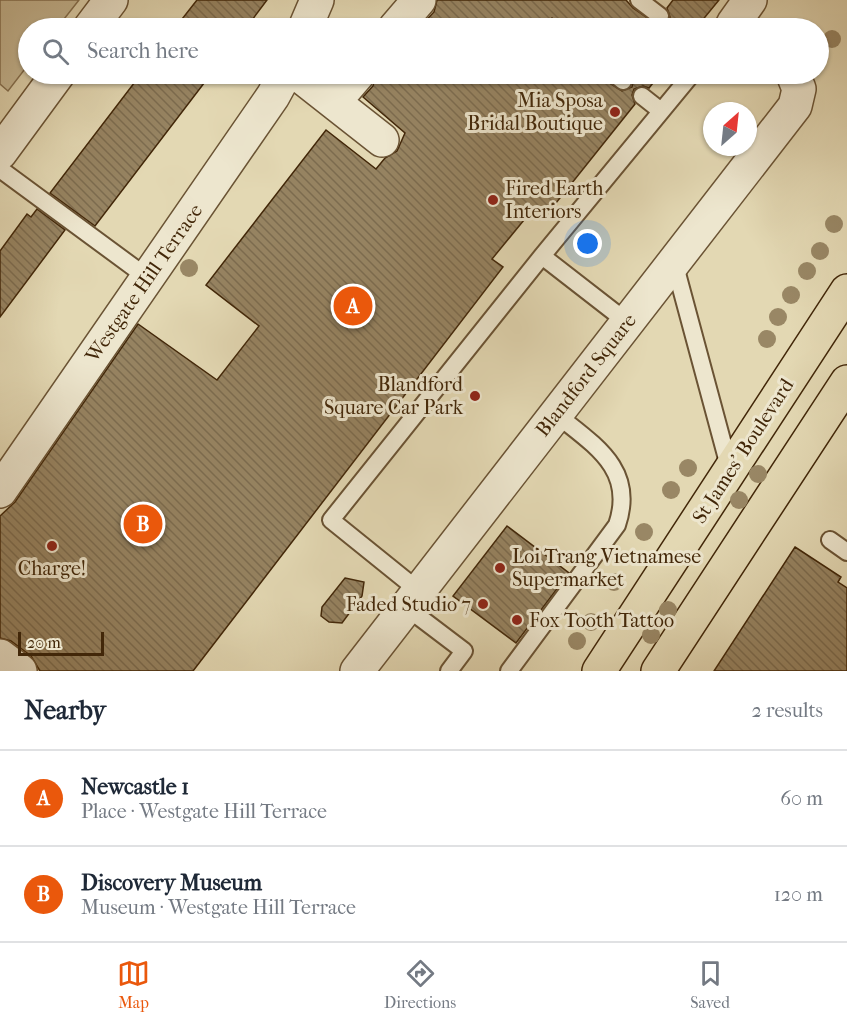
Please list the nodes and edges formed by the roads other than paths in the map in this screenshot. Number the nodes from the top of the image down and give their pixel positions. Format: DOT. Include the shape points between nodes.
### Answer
graph roads {
  1 [pos="111,0"];
  2 [pos="317,0"];
  3 [pos="419,0"];
  4 [pos="639,0"];
  5 [pos="660,16"];
  6 [pos="98,18"];
  7 [pos="309,18"];
  8 [pos="404,18"];
  9 [pos="49,84"];
  10 [pos="280,84"];
  11 [pos="311,84"];
  12 [pos="349,84"];
  13 [pos="684,84"];
  14 [pos="797,84"];
  15 [pos="642,96"];
  16 [pos="334,102"];
  17 [pos="661,111"];
  18 [pos="5,135"];
  19 [pos="382,140"];
  20 [pos="0,168"];
  21 [pos="542,256"];
  22 [pos="674,262"];
  23 [pos="148,278"];
  24 [pos="847,291"];
  25 [pos="627,322"];
  26 [pos="847,382"];
  27 [pos="556,414"];
  28 [pos="730,471"];
  29 [pos="0,491"];
  30 [pos="830,540"];
  31 [pos="847,552"];
  32 [pos="413,599"];
  33 [pos="0,656"];
  34 [pos="20,671"];
  35 [pos="357,671"];
  36 [pos="449,671"];
  37 [pos="509,671"];
  38 [pos="599,671"];
  39 [pos="658,671"];
  1 -- 6 [label="street"];
  2 -- 7 [label="street"];
  3 -- 8 [label="street"];
  4 -- 5 [label="lane"];
  9 -- 18 [label="street"];
  10 -- 23 [label="street, Westgate Hill Terrace"];
  11 -- 16 [label="street"];
  12 -- 16 [label="street"];
  13 -- 17 [label="lane"];
  14 -- 22 [label="street, Blandford Square" via="795,106"];
  15 -- 17 [label="lane"];
  16 -- 19 [label="street"];
  17 -- 21 [label="lane"];
  20 -- 23 [label="lane"];
  21 -- 25 [label="lane"];
  21 -- 32 [label="lane" via="331,520"];
  22 -- 25 [label="street, Blandford Square"];
  22 -- 28 [label="lane"];
  23 -- 29 [label="street, Westgate Hill Terrace"];
  24 -- 28 [label="main road, St James' Boulevard"];
  25 -- 27 [label="street, Blandford Square"];
  26 -- 39 [label="main road"];
  27 -- 32 [label="street, Blandford Square"];
  27 -- 37 [label="lane" via="598,448 612,465 620,481 621,514 617,525"];
  28 -- 38 [label="main road, St James' Boulevard"];
  30 -- 31 [label="lane"];
  32 -- 35 [label="street, Blandford Square"];
  32 -- 36 [label="lane" via="464,651"];
  33 -- 34 [label="street"];
}
